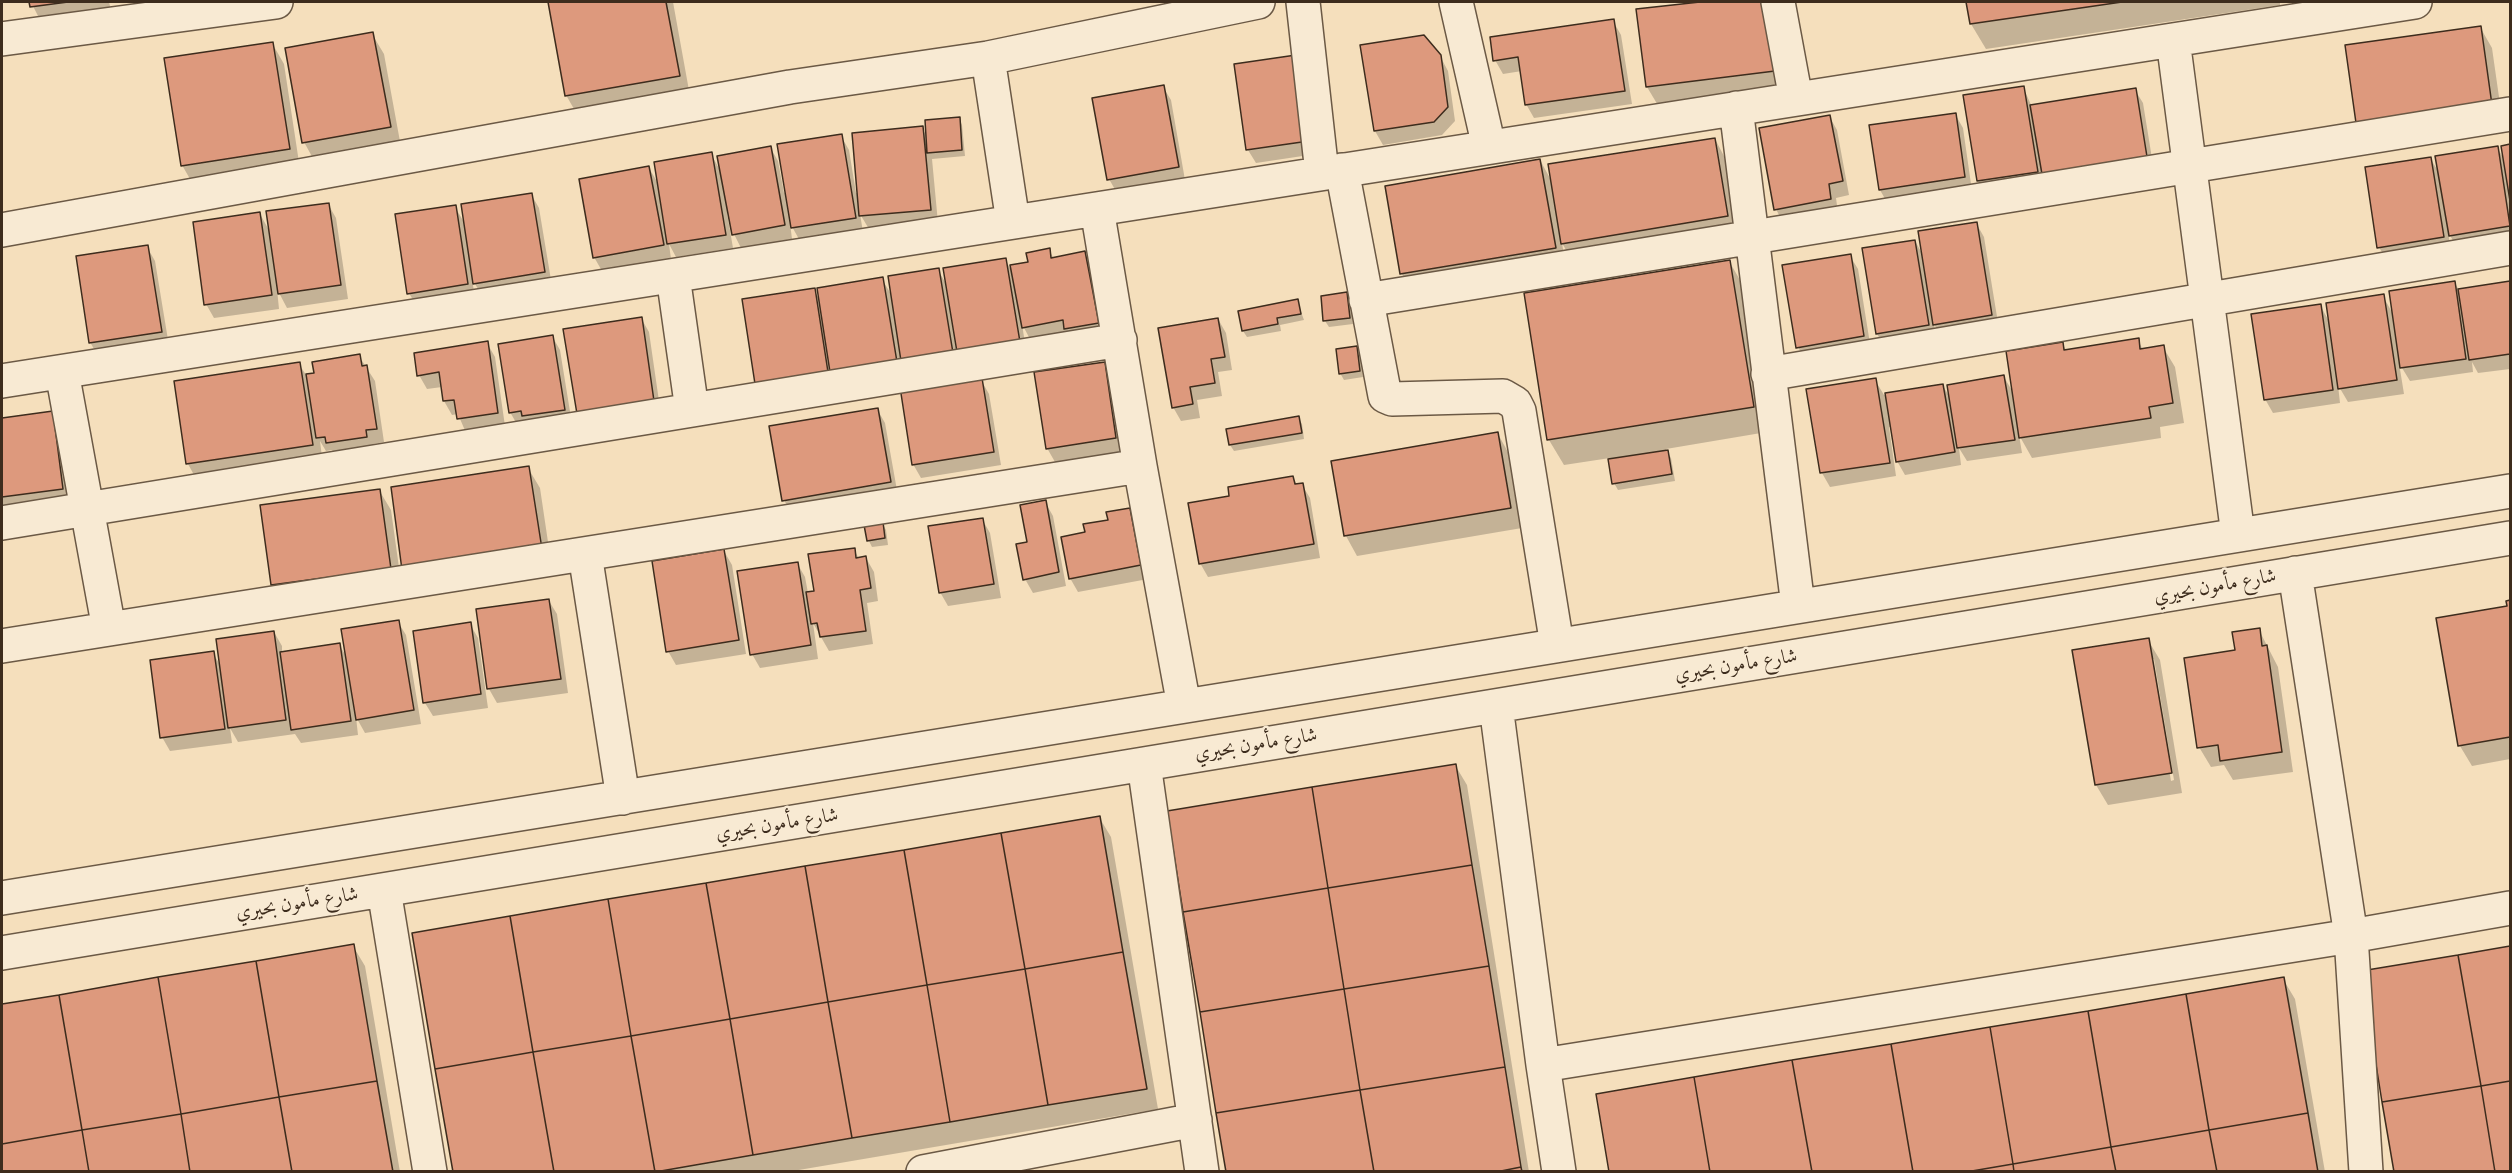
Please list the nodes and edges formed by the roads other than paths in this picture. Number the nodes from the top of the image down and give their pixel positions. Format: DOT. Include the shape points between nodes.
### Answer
graph roads {
  1 [pos="276,2"];
  2 [pos="1258,2"];
  3 [pos="1303,2"];
  4 [pos="1456,2"];
  5 [pos="1778,2"];
  6 [pos="2415,2"];
  7 [pos="2,39"];
  8 [pos="2173,40"];
  9 [pos="987,58"];
  10 [pos="1796,99"];
  11 [pos="1736,108"];
  12 [pos="2511,114"];
  13 [pos="1489,147"];
  14 [pos="2189,166"];
  15 [pos="1332,172"];
  16 [pos="1097,208"];
  17 [pos="1013,222"];
  18 [pos="2,230"];
  19 [pos="1752,237"];
  20 [pos="2511,248"];
  21 [pos="673,276"];
  22 [pos="1366,300"];
  23 [pos="2207,300"];
  24 [pos="1120,340"];
  25 [pos="62,372"];
  26 [pos="1768,374"];
  27 [pos="2,381"];
  28 [pos="692,410"];
  29 [pos="1140,465"];
  30 [pos="2511,491"];
  31 [pos="87,509"];
  32 [pos="2,523"];
  33 [pos="2238,535"];
  34 [pos="2511,538"];
  35 [pos="585,554"];
  36 [pos="2295,573"];
  37 [pos="1798,606"];
  38 [pos="109,629"];
  39 [pos="1557,645"];
  40 [pos="2,646"];
  41 [pos="1184,706"];
  42 [pos="1496,706"];
  43 [pos="1144,764"];
  44 [pos="623,798"];
  45 [pos="384,890"];
  46 [pos="2,898"];
  47 [pos="2511,908"];
  48 [pos="2351,936"];
  49 [pos="2,953"];
  50 [pos="1543,1065"];
  51 [pos="1195,1120"];
  52 [pos="430,1172"];
  53 [pos="923,1172"];
  54 [pos="1202,1172"];
  55 [pos="1559,1172"];
  56 [pos="2366,1172"];
  1 -- 7 [label="street"];
  2 -- 9 [label="street"];
  3 -- 15 [label="street"];
  4 -- 13 [label="street"];
  5 -- 10 [label="street"];
  6 -- 8 [label="street"];
  8 -- 10 [label="street"];
  8 -- 14 [label="street"];
  9 -- 17 [label="street"];
  9 -- 18 [label="street" via="790,87"];
  10 -- 11 [label="street"];
  11 -- 13 [label="street"];
  11 -- 19 [label="street"];
  12 -- 14 [label="street"];
  13 -- 15 [label="street"];
  14 -- 19 [label="street"];
  14 -- 23 [label="street"];
  15 -- 16 [label="street"];
  15 -- 22 [label="street"];
  16 -- 17 [label="street"];
  16 -- 24 [label="street"];
  17 -- 21 [label="street"];
  19 -- 22 [label="street"];
  19 -- 26 [label="street"];
  20 -- 23 [label="street"];
  21 -- 25 [label="street"];
  21 -- 28 [label="street"];
  22 -- 39 [label="street" via="1385,396 1503,396 1519,411"];
  23 -- 26 [label="street"];
  23 -- 33 [label="street"];
  24 -- 28 [label="street"];
  24 -- 29 [label="street"];
  25 -- 27 [label="street"];
  25 -- 31 [label="street"];
  26 -- 37 [label="street"];
  28 -- 31 [label="street"];
  29 -- 35 [label="street"];
  29 -- 41 [label="street"];
  30 -- 33 [label="street"];
  31 -- 32 [label="street"];
  31 -- 38 [label="street"];
  33 -- 37 [label="street"];
  34 -- 36 [label="street, شارع مأمون بحيري"];
  35 -- 38 [label="street"];
  35 -- 44 [label="street"];
  36 -- 42 [label="street, شارع مأمون بحيري"];
  36 -- 48 [label="street"];
  37 -- 39 [label="street"];
  38 -- 40 [label="street"];
  39 -- 41 [label="street"];
  41 -- 44 [label="street"];
  42 -- 43 [label="street, شارع مأمون بحيري"];
  42 -- 50 [label="street"];
  43 -- 45 [label="street, شارع مأمون بحيري"];
  43 -- 51 [label="street"];
  44 -- 46 [label="street"];
  45 -- 49 [label="street, شارع مأمون بحيري"];
  45 -- 52 [label="street"];
  47 -- 48 [label="street"];
  48 -- 50 [label="street"];
  48 -- 56 [label="street"];
  50 -- 55 [label="street"];
  51 -- 53 [label="street"];
  51 -- 54 [label="street"];
}
